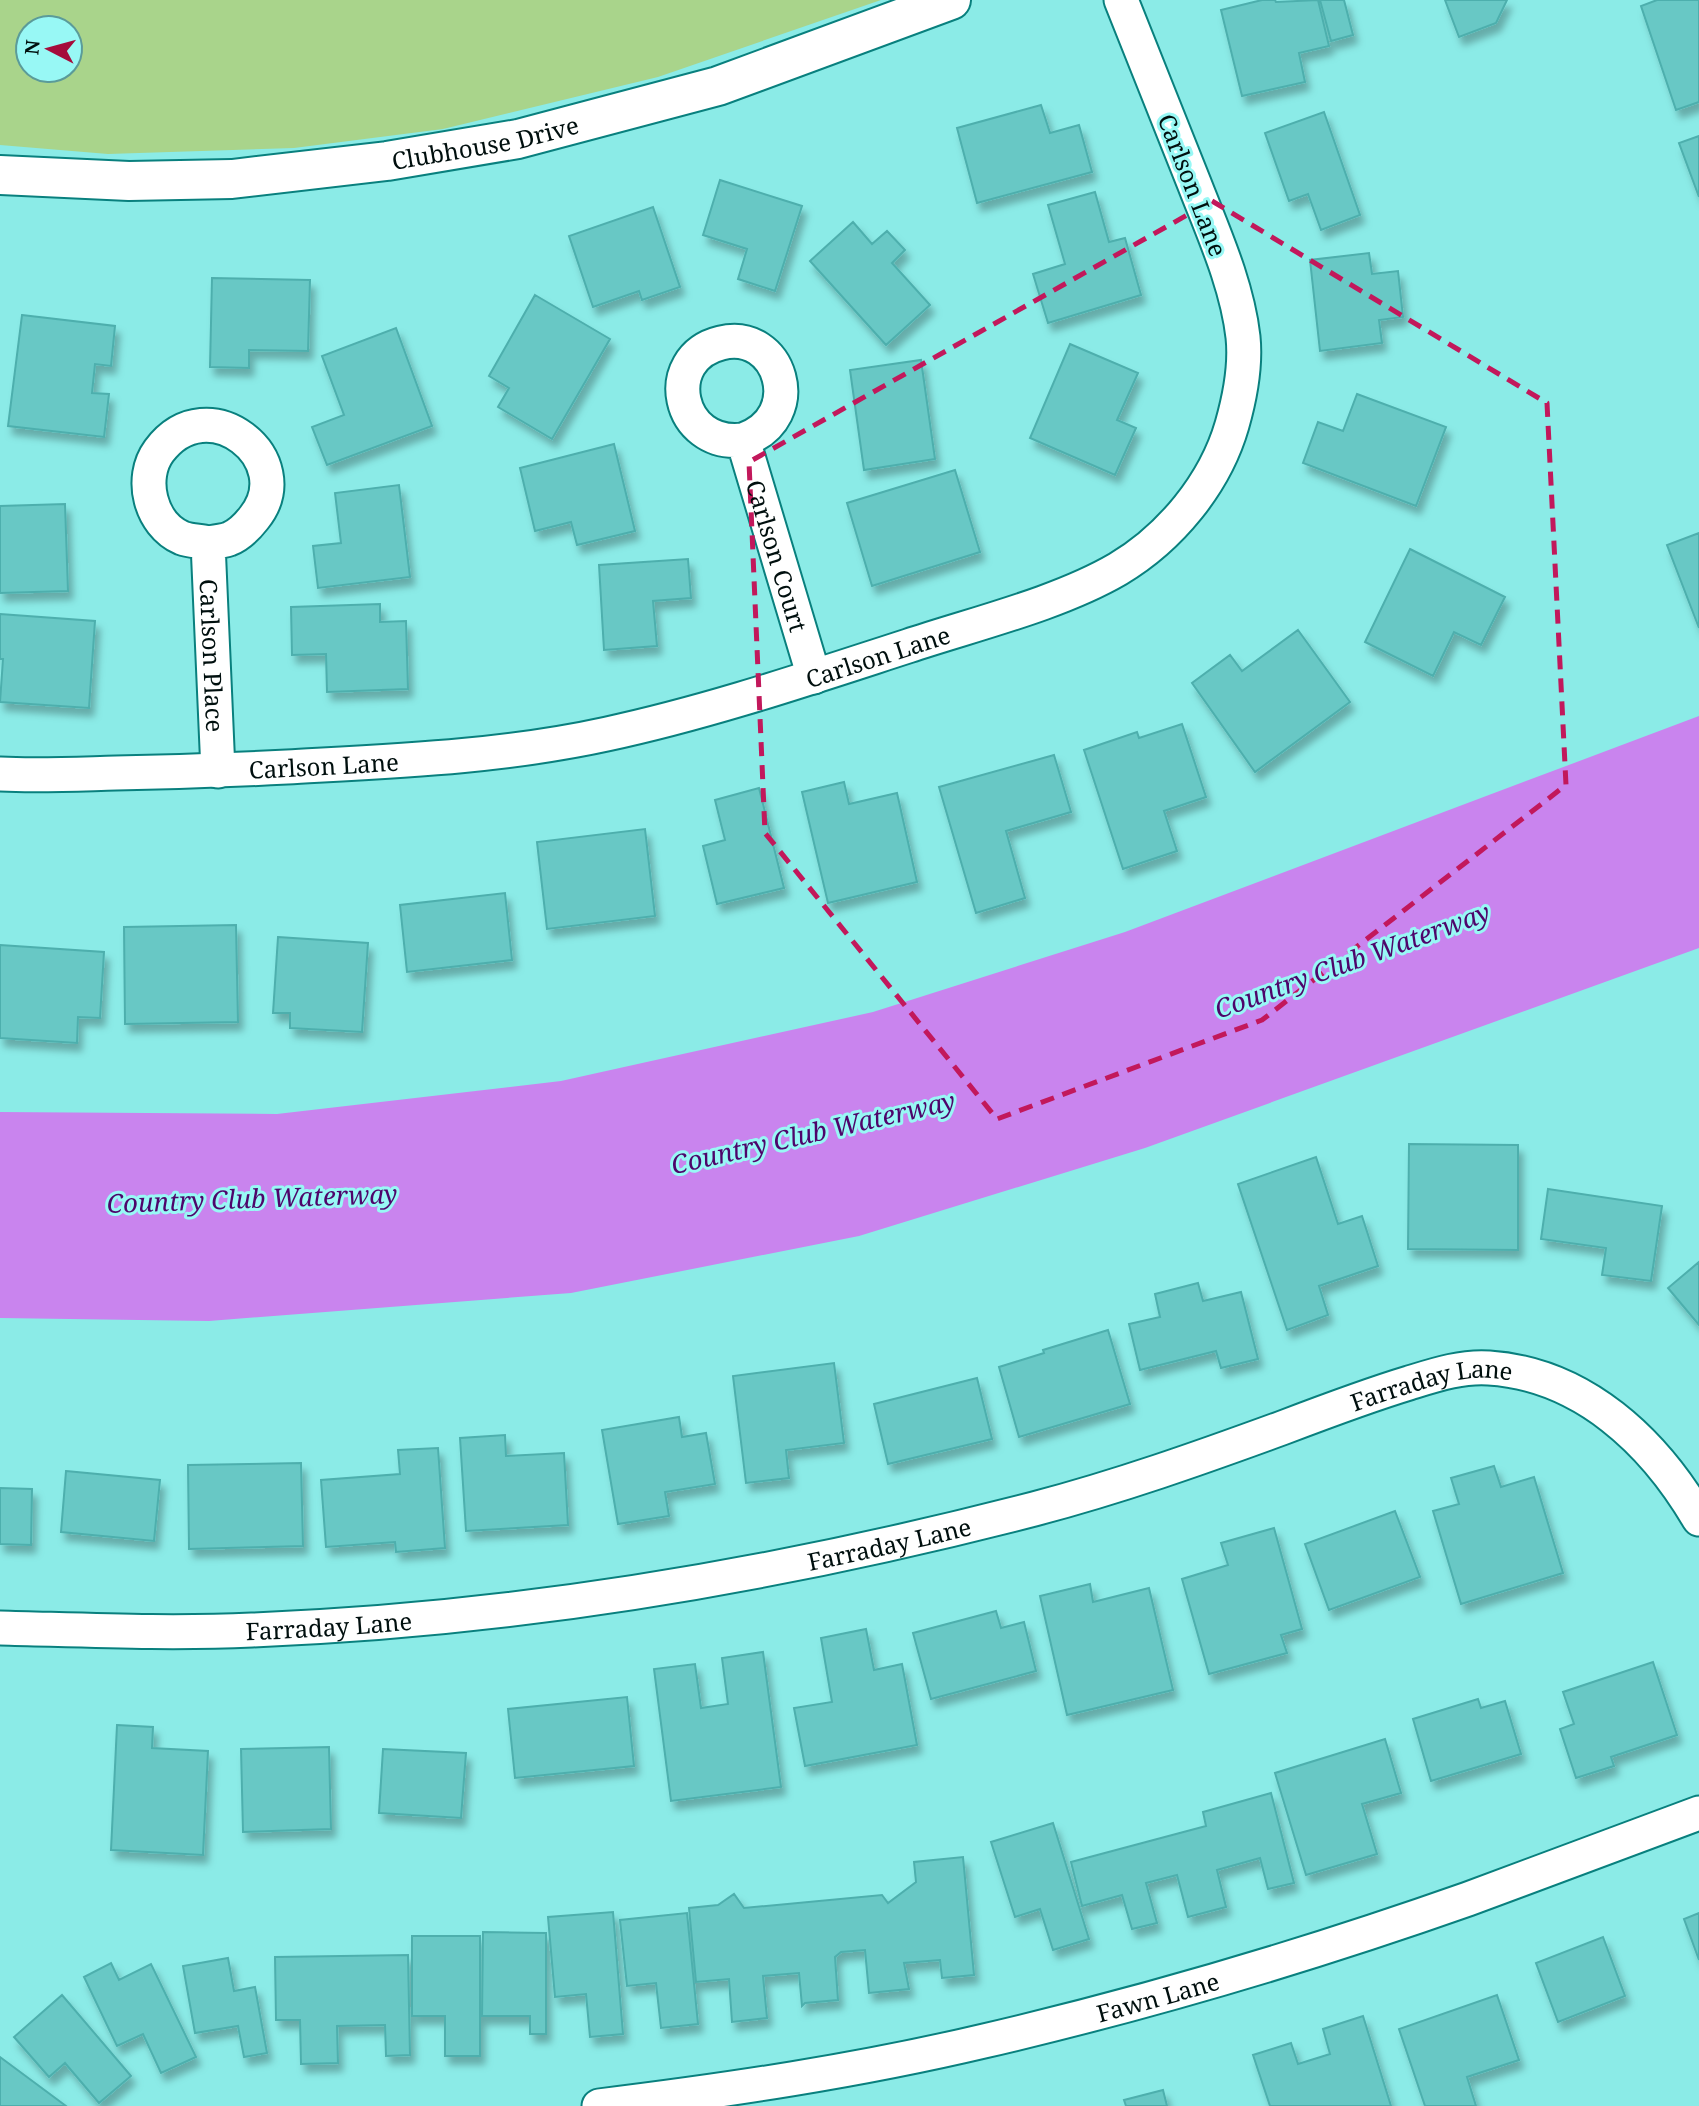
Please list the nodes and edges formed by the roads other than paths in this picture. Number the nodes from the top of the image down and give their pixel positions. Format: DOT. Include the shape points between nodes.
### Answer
graph roads {
  1 [pos="951,0"];
  2 [pos="1121,0"];
  3 [pos="0,175"];
  4 [pos="743,440"];
  5 [pos="208,543"];
  6 [pos="814,677"];
  7 [pos="218,771"];
  8 [pos="0,774"];
  9 [pos="1699,1519"];
  10 [pos="0,1628"];
  11 [pos="1699,1813"];
  12 [pos="599,2106"];
  1 -- 3 [label="street, Clubhouse Drive" via="718,86 518,139 387,161 232,179 129,181"];
  2 -- 6 [label="street, Carlson Lane" via="1214,234 1236,305 1244,364 1224,451 1168,530 1117,570 1066,594"];
  4 -- 6 [label="street, Carlson Court"];
  5 -- 7 [label="street, Carlson Place"];
  6 -- 7 [label="street, Carlson Lane" via="670,719 550,745 406,760"];
  7 -- 8 [label="street, Carlson Lane"];
  9 -- 10 [label="street, Farraday Lane" via="1656,1456 1606,1412 1545,1380 1484,1368 1446,1372 1376,1393 1076,1497 774,1568 538,1606 404,1620 251,1630"];
  11 -- 12 [label="street, Fawn Lane" via="1361,1935 1101,2012 984,2042 803,2078"];
}
